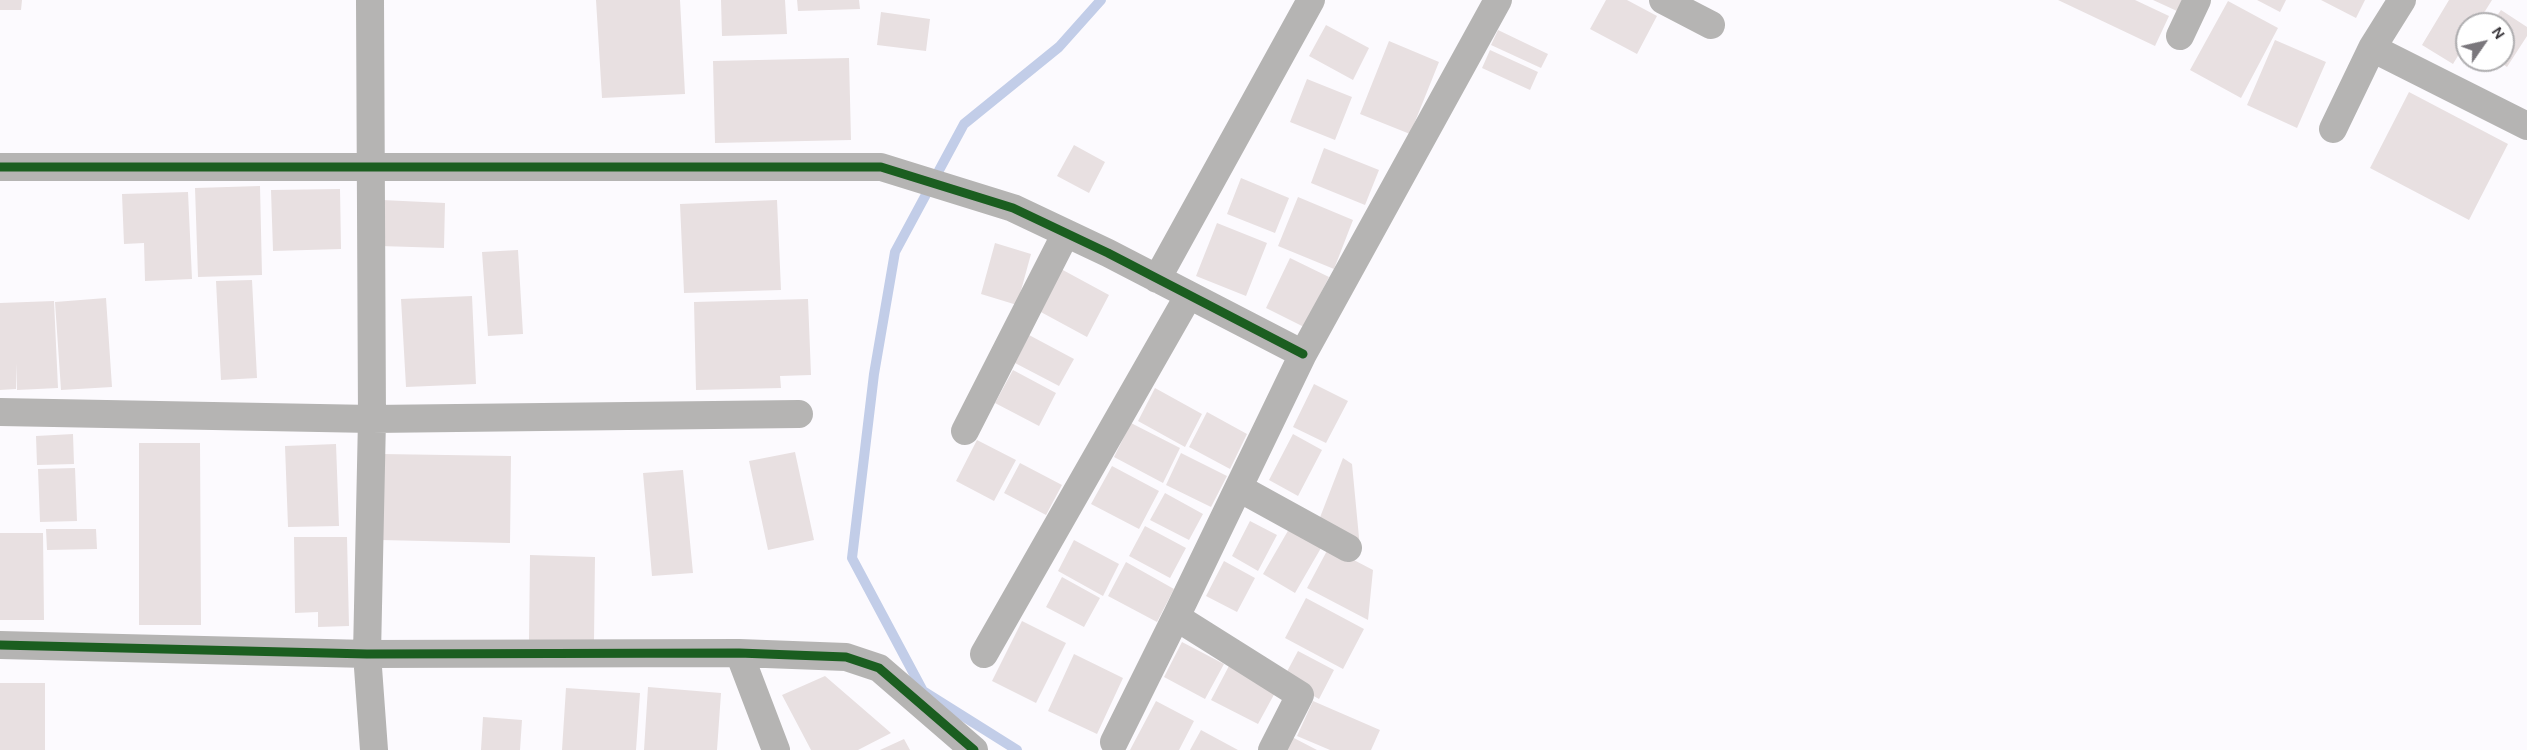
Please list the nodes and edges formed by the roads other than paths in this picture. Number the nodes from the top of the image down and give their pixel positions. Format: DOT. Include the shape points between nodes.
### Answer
graph roads {
  1 [pos="370,0"];
  2 [pos="1311,0"];
  3 [pos="1498,0"];
  4 [pos="1664,0"];
  5 [pos="2197,0"];
  6 [pos="2402,0"];
  7 [pos="1711,25"];
  8 [pos="2180,36"];
  9 [pos="2372,48"];
  10 [pos="2527,126"];
  11 [pos="2333,129"];
  12 [pos="371,166"];
  13 [pos="0,167"];
  14 [pos="1066,233"];
  15 [pos="1157,279"];
  16 [pos="1189,295"];
  17 [pos="1303,354"];
  18 [pos="0,412"];
  19 [pos="799,414"];
  20 [pos="372,419"];
  21 [pos="965,431"];
  22 [pos="1239,488"];
  23 [pos="1348,548"];
  24 [pos="1176,617"];
  25 [pos="0,645"];
  26 [pos="739,653"];
  27 [pos="367,654"];
  28 [pos="984,654"];
  29 [pos="1114,742"];
  30 [pos="374,750"];
  31 [pos="776,750"];
  32 [pos="974,750"];
  33 [pos="1272,750"];
  1 -- 12 [label="street"];
  2 -- 15 [label="street"];
  3 -- 17 [label="street"];
  4 -- 7 [label="street"];
  5 -- 8 [label="street"];
  6 -- 9 [label="street"];
  9 -- 10 [label="street"];
  9 -- 11 [label="street"];
  12 -- 13 [label="street"];
  12 -- 14 [label="street" via="881,167 1013,208"];
  12 -- 20 [label="street"];
  14 -- 15 [label="street"];
  14 -- 21 [label="street"];
  15 -- 16 [label="street"];
  16 -- 17 [label="street"];
  16 -- 28 [label="street"];
  17 -- 22 [label="street"];
  18 -- 20 [label="street"];
  19 -- 20 [label="street"];
  20 -- 27 [label="street"];
  22 -- 23 [label="street"];
  22 -- 24 [label="street"];
  24 -- 29 [label="street"];
  24 -- 33 [label="street" via="1300,695"];
  25 -- 27 [label="street"];
  26 -- 27 [label="street"];
  26 -- 31 [label="street"];
  26 -- 32 [label="street" via="846,657 879,668"];
  27 -- 30 [label="street"];
}
